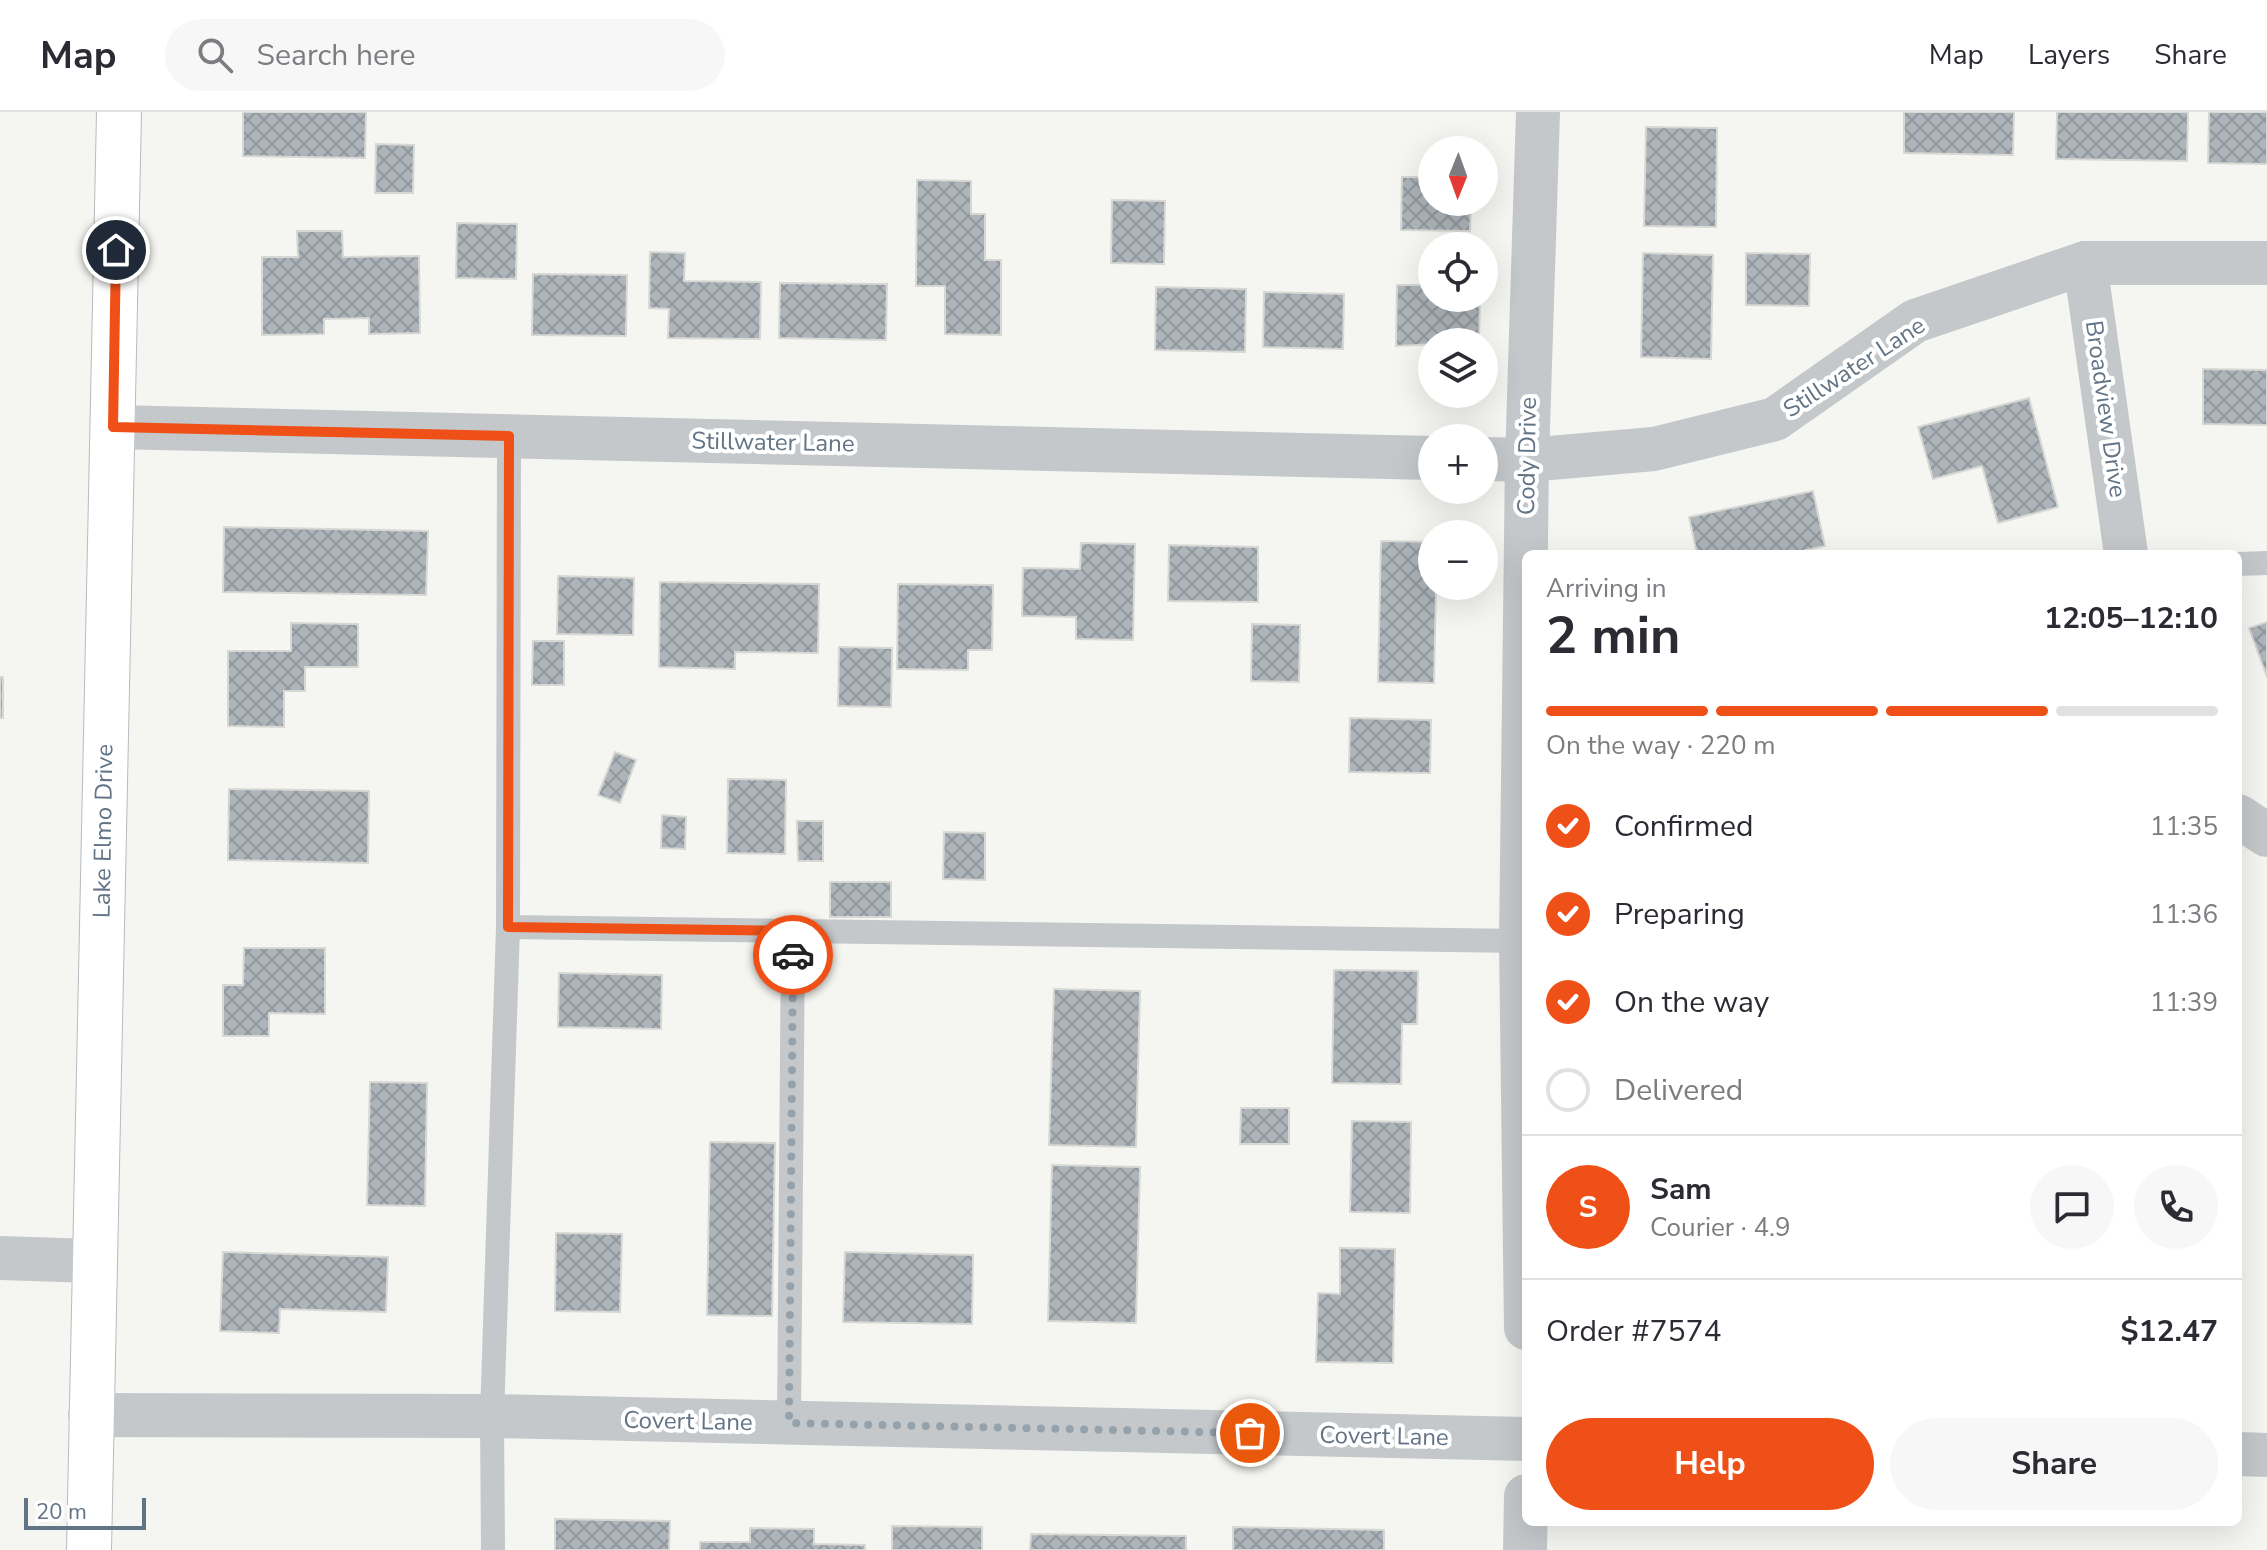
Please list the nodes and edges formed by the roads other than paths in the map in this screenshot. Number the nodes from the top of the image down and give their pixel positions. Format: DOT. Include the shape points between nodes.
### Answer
graph roads {
  1 [pos="119,112"];
  2 [pos="1538,112"];
  3 [pos="2085,263"];
  4 [pos="2267,263"];
  5 [pos="113,427"];
  6 [pos="509,436"];
  7 [pos="1418,458"];
  8 [pos="1498,459"];
  9 [pos="1527,460"];
  10 [pos="1526,550"];
  11 [pos="2125,550"];
  12 [pos="2267,563"];
  13 [pos="2242,564"];
  14 [pos="2242,819"];
  15 [pos="2267,835"];
  16 [pos="1522,861"];
  17 [pos="508,927"];
  18 [pos="793,931"];
  19 [pos="1521,941"];
  20 [pos="1522,1018"];
  21 [pos="0,1258"];
  22 [pos="93,1261"];
  23 [pos="90,1415"];
  24 [pos="492,1416"];
  25 [pos="789,1423"];
  26 [pos="1522,1439"];
  27 [pos="2242,1454"];
  28 [pos="2267,1455"];
  29 [pos="1525,1526"];
  30 [pos="89,1550"];
  31 [pos="493,1550"];
  32 [pos="1525,1550"];
  1 -- 5 [label="street, Lake Elmo Drive"];
  2 -- 9 [label="street, Cody Drive"];
  3 -- 4 [label="street, Stillwater Lane"];
  3 -- 9 [label="street, Stillwater Lane" via="1915,321 1775,419 1654,449"];
  3 -- 11 [label="street, Broadview Drive"];
  5 -- 6 [label="street, Stillwater Lane"];
  5 -- 22 [label="street, Lake Elmo Drive"];
  6 -- 7 [label="street, Stillwater Lane"];
  6 -- 17 [label="lane"];
  8 -- 9 [label="street, Stillwater Lane"];
  9 -- 10 [label="street, Cody Drive"];
  12 -- 13 [label="lane"];
  14 -- 15 [label="street"];
  16 -- 19 [label="street, Cody Drive"];
  17 -- 18 [label="lane"];
  17 -- 24 [label="lane"];
  18 -- 19 [label="lane"];
  18 -- 25 [label="lane"];
  19 -- 20 [label="street, Cody Drive"];
  21 -- 22 [label="street"];
  22 -- 23 [label="street, Lake Elmo Drive"];
  23 -- 24 [label="street, Covert Lane"];
  23 -- 30 [label="street, Lake Elmo Drive"];
  24 -- 25 [label="street, Covert Lane"];
  24 -- 31 [label="lane"];
  25 -- 26 [label="street, Covert Lane"];
  27 -- 28 [label="street"];
  29 -- 32 [label="street"];
}
